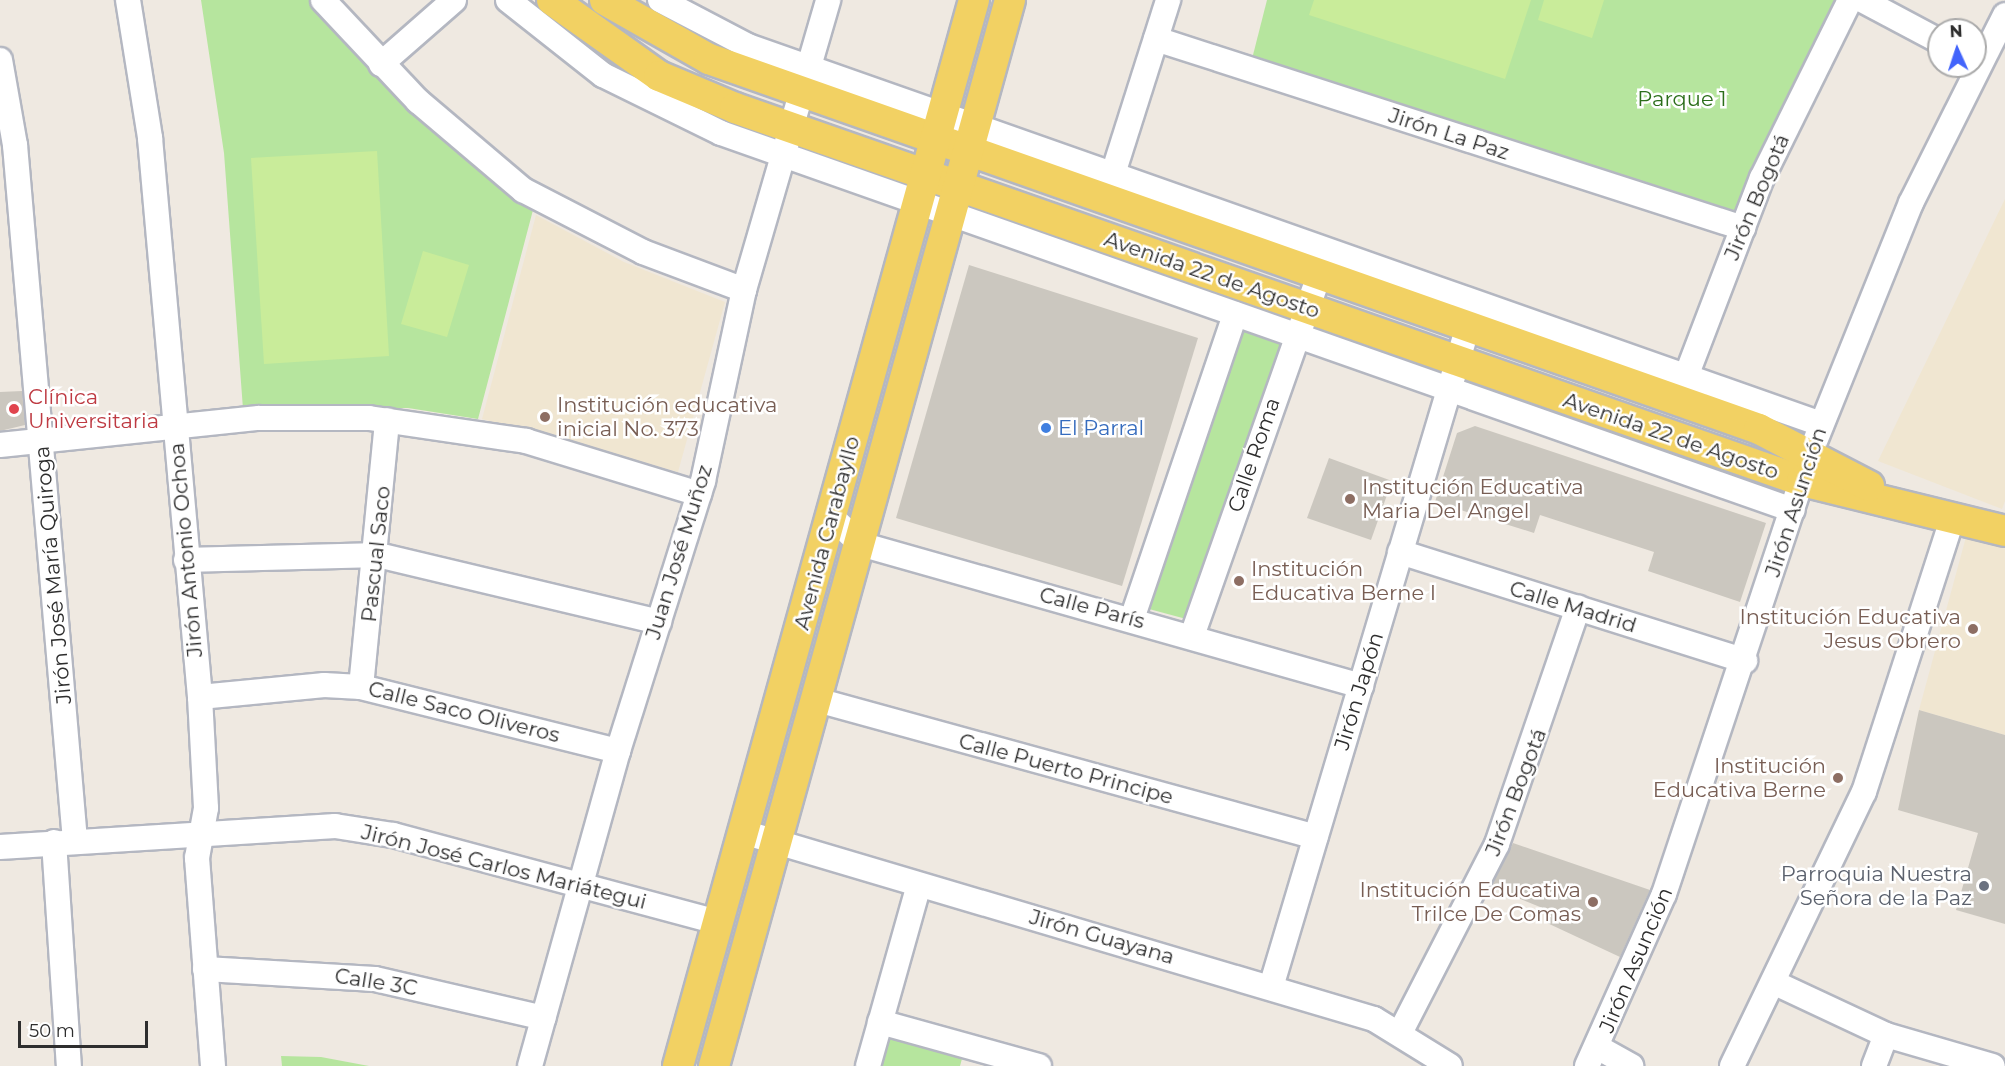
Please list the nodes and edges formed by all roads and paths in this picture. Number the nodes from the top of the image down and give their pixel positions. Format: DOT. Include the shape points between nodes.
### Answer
graph roads {
  1 [pos="128,0"];
  2 [pos="323,0"];
  3 [pos="454,0"];
  4 [pos="508,0"];
  5 [pos="552,0"];
  6 [pos="605,0"];
  7 [pos="660,0"];
  8 [pos="828,0"];
  9 [pos="974,0"];
  10 [pos="1010,0"];
  11 [pos="1168,0"];
  12 [pos="1850,0"];
  13 [pos="1862,0"];
  14 [pos="2005,15"];
  15 [pos="1927,35"];
  16 [pos="1156,39"];
  17 [pos="1987,45"];
  18 [pos="0,60"];
  19 [pos="381,64"];
  20 [pos="1969,78"];
  21 [pos="804,80"];
  22 [pos="938,127"];
  23 [pos="970,139"];
  24 [pos="786,141"];
  25 [pos="1112,177"];
  26 [pos="956,185"];
  27 [pos="919,188"];
  28 [pos="948,215"];
  29 [pos="1743,228"];
  30 [pos="1319,276"];
  31 [pos="744,290"];
  32 [pos="1235,314"];
  33 [pos="1301,321"];
  34 [pos="1468,326"];
  35 [pos="1453,374"];
  36 [pos="1682,387"];
  37 [pos="387,420"];
  38 [pos="1821,424"];
  39 [pos="175,426"];
  40 [pos="41,441"];
  41 [pos="0,445"];
  42 [pos="1806,467"];
  43 [pos="699,494"];
  44 [pos="1792,510"];
  45 [pos="1953,516"];
  46 [pos="832,517"];
  47 [pos="2005,531"];
  48 [pos="861,544"];
  49 [pos="1400,552"];
  50 [pos="378,555"];
  51 [pos="186,560"];
  52 [pos="1578,608"];
  53 [pos="1132,620"];
  54 [pos="659,622"];
  55 [pos="1192,636"];
  56 [pos="1745,661"];
  57 [pos="1361,686"];
  58 [pos="361,687"];
  59 [pos="200,697"];
  60 [pos="817,700"];
  61 [pos="618,751"];
  62 [pos="201,831"];
  63 [pos="743,832"];
  64 [pos="1316,837"];
  65 [pos="64,842"];
  66 [pos="777,842"];
  67 [pos="0,847"];
  68 [pos="919,885"];
  69 [pos="582,886"];
  70 [pos="718,922"];
  71 [pos="205,969"];
  72 [pos="1775,983"];
  73 [pos="1271,987"];
  74 [pos="544,1018"];
  75 [pos="880,1022"];
  76 [pos="1401,1032"];
  77 [pos="1886,1035"];
  78 [pos="1593,1057"];
  79 [pos="69,1066"];
  80 [pos="213,1066"];
  81 [pos="530,1066"];
  82 [pos="678,1066"];
  83 [pos="714,1066"];
  84 [pos="868,1066"];
  85 [pos="1040,1066"];
  86 [pos="1450,1066"];
  87 [pos="1631,1066"];
  88 [pos="1732,1066"];
  89 [pos="1874,1066"];
  90 [pos="1993,1066"];
  1 -- 39 [label="street, Jirón Antonio Ochoa" via="150,138"];
  2 -- 19 [label="street"];
  3 -- 19 [label="street"];
  4 -- 24 [label="street, Avenida 22 de Agosto" via="586,63 646,100"];
  5 -- 24 [label="main road, Avenida 22 de Agosto" via="659,76"];
  6 -- 21 [label="main road, Avenida 22 de Agosto" via="676,44"];
  7 -- 21 [label="street, Avenida 22 de Agosto" via="697,24"];
  8 -- 21 [label="street, Juan José Muñoz"];
  9 -- 22 [label="main road, Avenida Carabayllo"];
  10 -- 23 [label="main road, Avenida Carabayllo"];
  11 -- 16 [label="street"];
  12 -- 29 [label="street, Jirón Bogotá"];
  13 -- 15 [label="street"];
  14 -- 17 [label="street, Jirón Asunción"];
  16 -- 25 [label="street"];
  16 -- 29 [label="street, Jirón La Paz"];
  18 -- 40 [label="street, Jirón José María Quiroga" via="15,145"];
  19 -- 31 [label="street" via="523,190 643,252"];
  20 -- 38 [label="street, Jirón Asunción" via="1911,203"];
  21 -- 22 [label="main road, Avenida 22 de Agosto"];
  21 -- 24 [label="street, Juan José Muñoz"];
  22 -- 23 [label="main road, Avenida 22 de Agosto"];
  22 -- 27 [label="main road, Avenida Carabayllo"];
  23 -- 25 [label="street, Avenida 22 de Agosto"];
  23 -- 26 [label="main road, Avenida Carabayllo"];
  23 -- 30 [label="main road, Avenida 22 de Agosto"];
  24 -- 27 [label="main road, Avenida 22 de Agosto"];
  24 -- 31 [label="street, Juan José Muñoz"];
  25 -- 36 [label="street, Avenida 22 de Agosto"];
  26 -- 27 [label="main road, Avenida 22 de Agosto"];
  26 -- 28 [label="main road, Avenida Carabayllo"];
  26 -- 33 [label="main road, Avenida 22 de Agosto"];
  27 -- 28 [label="street, Avenida 22 de Agosto"];
  27 -- 46 [label="main road, Avenida Carabayllo"];
  28 -- 32 [label="street, Avenida 22 de Agosto"];
  28 -- 48 [label="main road, Avenida Carabayllo"];
  29 -- 36 [label="street, Jirón Bogotá"];
  30 -- 33 [label="street, Calle Roma"];
  30 -- 34 [label="main road, Avenida 22 de Agosto"];
  31 -- 43 [label="street, Juan José Muñoz"];
  32 -- 33 [label="street, Avenida 22 de Agosto"];
  32 -- 53 [label="street"];
  33 -- 35 [label="main road, Avenida 22 de Agosto"];
  33 -- 55 [label="street, Calle Roma"];
  34 -- 35 [label="street, Jirón Japón"];
  34 -- 36 [label="main road, Avenida 22 de Agosto"];
  35 -- 42 [label="main road, Avenida 22 de Agosto"];
  35 -- 44 [label="street, Avenida 22 de Agosto"];
  35 -- 49 [label="street, Jirón Japón"];
  36 -- 38 [label="street, Avenida 22 de Agosto"];
  36 -- 42 [label="main road, Avenida 22 de Agosto"];
  37 -- 39 [label="street" via="258,418"];
  37 -- 43 [label="street" via="526,441"];
  37 -- 50 [label="street, Pascual Saco"];
  38 -- 42 [label="street, Jirón Asunción"];
  39 -- 40 [label="street"];
  39 -- 51 [label="street, Jirón Antonio Ochoa"];
  40 -- 41 [label="street"];
  40 -- 65 [label="street, Jirón José María Quiroga"];
  42 -- 44 [label="street, Jirón Asunción"];
  42 -- 45 [label="main road, Avenida 22 de Agosto" via="1895,501"];
  43 -- 54 [label="street, Juan José Muñoz"];
  44 -- 56 [label="street, Jirón Asunción"];
  45 -- 47 [label="main road, Avenida 22 de Agosto"];
  45 -- 72 [label="street" via="1888,730"];
  46 -- 48 [label="street, Calle París"];
  46 -- 63 [label="main road, Avenida Carabayllo"];
  48 -- 53 [label="street, Calle París"];
  48 -- 60 [label="main road, Avenida Carabayllo"];
  49 -- 52 [label="street, Calle Madrid"];
  49 -- 57 [label="street, Jirón Japón"];
  50 -- 51 [label="street"];
  50 -- 54 [label="street"];
  50 -- 58 [label="street, Pascual Saco"];
  51 -- 59 [label="street, Jirón Antonio Ochoa"];
  52 -- 56 [label="street, Calle Madrid"];
  52 -- 76 [label="street, Jirón Bogotá" via="1497,844"];
  53 -- 55 [label="street, Calle París"];
  54 -- 61 [label="street, Juan José Muñoz"];
  55 -- 57 [label="street, Calle París"];
  56 -- 78 [label="street, Jirón Asunción" via="1664,894"];
  57 -- 64 [label="street, Jirón Japón"];
  58 -- 59 [label="street, Calle Saco Oliveros" via="324,685"];
  58 -- 61 [label="street, Calle Saco Oliveros"];
  59 -- 62 [label="street, Jirón Antonio Ochoa" via="206,808"];
  60 -- 64 [label="street, Calle Puerto Principe"];
  60 -- 66 [label="main road, Avenida Carabayllo"];
  61 -- 69 [label="street, Juan José Muñoz"];
  62 -- 65 [label="street, Jirón José Carlos Mariátegui"];
  62 -- 69 [label="street, Jirón José Carlos Mariátegui" via="301,825 363,830"];
  62 -- 71 [label="street, Jirón Antonio Ochoa" via="197,858"];
  63 -- 66 [label="street, Jirón Guayana"];
  63 -- 70 [label="main road, Avenida Carabayllo"];
  64 -- 73 [label="street, Jirón Japón"];
  65 -- 67 [label="street, Jirón José Carlos Mariátegui"];
  65 -- 79 [label="street, Jirón José María Quiroga"];
  66 -- 68 [label="street, Jirón Guayana"];
  66 -- 83 [label="main road, Avenida Carabayllo"];
  68 -- 73 [label="street, Jirón Guayana"];
  68 -- 75 [label="street"];
  69 -- 70 [label="street, Jirón José Carlos Mariátegui"];
  69 -- 74 [label="street, Juan José Muñoz"];
  70 -- 82 [label="main road, Avenida Carabayllo"];
  71 -- 74 [label="street, Calle 3C" via="375,979"];
  71 -- 80 [label="street, Jirón Antonio Ochoa"];
  72 -- 77 [label="street"];
  72 -- 88 [label="street"];
  73 -- 76 [label="street, Jirón Guayana"];
  74 -- 81 [label="street, Juan José Muñoz"];
  75 -- 84 [label="street"];
  75 -- 85 [label="street"];
  76 -- 86 [label="street, Jirón Guayana"];
  77 -- 89 [label="street"];
  77 -- 90 [label="street"];
  78 -- 87 [label="street"];
}
